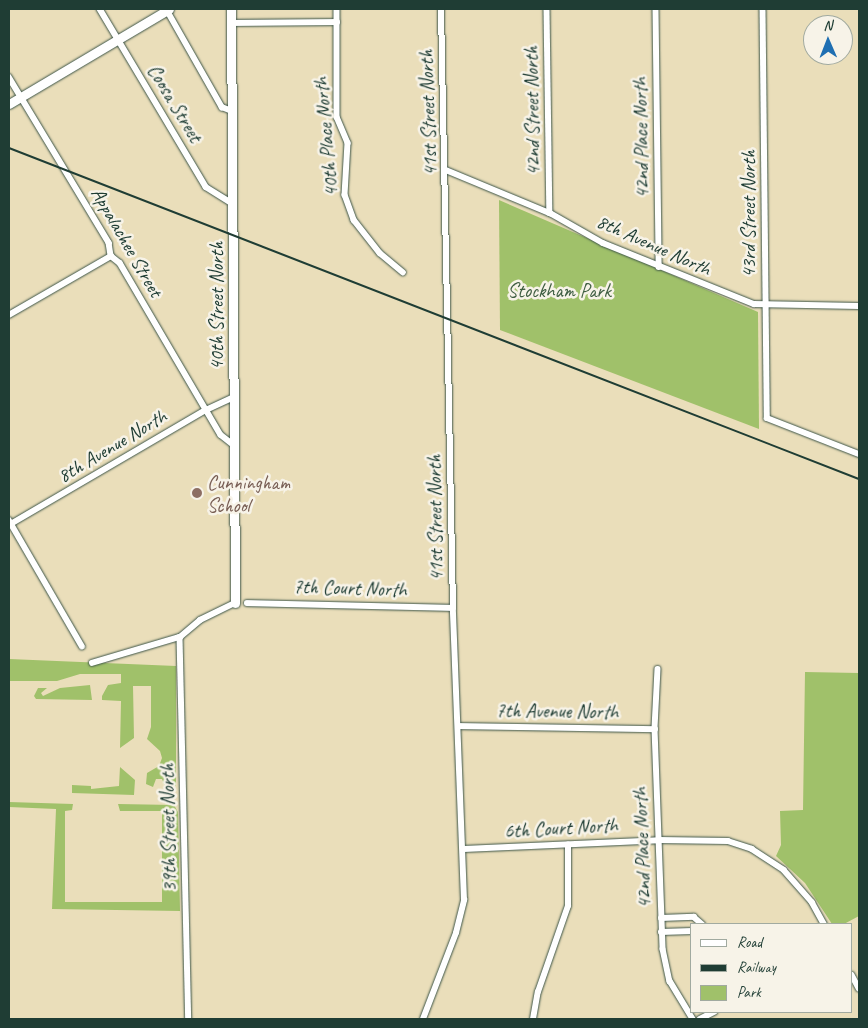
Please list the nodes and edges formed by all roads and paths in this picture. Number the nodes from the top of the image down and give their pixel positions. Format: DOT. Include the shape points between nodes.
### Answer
graph roads {
  1 [pos="100,9"];
  2 [pos="168,9"];
  3 [pos="231,9"];
  4 [pos="336,9"];
  5 [pos="442,9"];
  6 [pos="548,9"];
  7 [pos="656,9"];
  8 [pos="764,9"];
  9 [pos="337,22"];
  10 [pos="232,24"];
  11 [pos="118,39"];
  12 [pos="9,77"];
  13 [pos="20,97"];
  14 [pos="9,104"];
  15 [pos="234,112"];
  16 [pos="446,170"];
  17 [pos="232,204"];
  18 [pos="550,213"];
  19 [pos="111,256"];
  20 [pos="659,267"];
  21 [pos="403,272"];
  22 [pos="765,306"];
  23 [pos="859,306"];
  24 [pos="9,315"];
  25 [pos="234,398"];
  26 [pos="206,410"];
  27 [pos="234,445"];
  28 [pos="859,454"];
  29 [pos="9,523"];
  30 [pos="235,603"];
  31 [pos="247,603"];
  32 [pos="453,608"];
  33 [pos="180,637"];
  34 [pos="82,646"];
  35 [pos="92,663"];
  36 [pos="658,669"];
  37 [pos="458,726"];
  38 [pos="654,729"];
  39 [pos="659,840"];
  40 [pos="568,845"];
  41 [pos="464,849"];
  42 [pos="661,918"];
  43 [pos="701,923"];
  44 [pos="823,923"];
  45 [pos="690,931"];
  46 [pos="661,932"];
  47 [pos="853,977"];
  48 [pos="859,988"];
  49 [pos="712,1013"];
  50 [pos="189,1019"];
  51 [pos="423,1019"];
  52 [pos="532,1019"];
  53 [pos="693,1019"];
  54 [pos="700,1019"];
  1 -- 11 [label="street, Coosa Street"];
  2 -- 11 [label="street"];
  2 -- 15 [label="street" via="222,107"];
  3 -- 10 [label="street, 40th Street North"];
  4 -- 9 [label="street, 40th Place North"];
  5 -- 16 [label="street, 41st Street North"];
  6 -- 18 [label="street, 42nd Street North"];
  7 -- 20 [label="street, 42nd Place North"];
  8 -- 22 [label="street, 43rd Street North"];
  9 -- 10 [label="street"];
  9 -- 21 [label="street, 40th Place North" via="337,117 348,143 345,196 354,220 380,253"];
  10 -- 15 [label="street, 40th Street North"];
  11 -- 13 [label="street"];
  11 -- 17 [label="street, Coosa Street" via="206,187"];
  12 -- 13 [label="street, Appalachee Street"];
  13 -- 14 [label="street"];
  13 -- 19 [label="street, Appalachee Street" via="104,235"];
  15 -- 17 [label="street, 40th Street North"];
  16 -- 18 [label="street, 8th Avenue North"];
  16 -- 32 [label="street, 41st Street North"];
  17 -- 25 [label="street, 40th Street North"];
  18 -- 20 [label="street, 8th Avenue North" via="603,243"];
  19 -- 24 [label="street"];
  19 -- 26 [label="street, Appalachee Street" via="120,263"];
  20 -- 22 [label="street, 8th Avenue North"];
  22 -- 23 [label="street, 8th Avenue North"];
  22 -- 28 [label="street, 43rd Street North" via="766,418"];
  25 -- 26 [label="street, 8th Avenue North"];
  25 -- 27 [label="street, 40th Street North"];
  26 -- 27 [label="street, Appalachee Street" via="221,435"];
  26 -- 29 [label="street, 8th Avenue North"];
  27 -- 30 [label="street, 40th Street North"];
  29 -- 34 [label="street"];
  30 -- 33 [label="street" via="200,620"];
  31 -- 32 [label="street, 7th Court North"];
  32 -- 37 [label="street, 41st Street North"];
  33 -- 35 [label="street"];
  33 -- 50 [label="street, 39th Street North"];
  36 -- 38 [label="street, 42nd Place North"];
  37 -- 38 [label="street, 7th Avenue North"];
  37 -- 41 [label="street, 41st Street North"];
  38 -- 39 [label="street, 42nd Place North"];
  39 -- 40 [label="street, 6th Court North"];
  39 -- 42 [label="street, 42nd Place North"];
  39 -- 44 [label="street" via="706,839 752,849 784,870 812,902"];
  40 -- 41 [label="street, 6th Court North"];
  40 -- 52 [label="street" via="568,906"];
  41 -- 51 [label="street, 41st Street North" via="464,900 456,933"];
  42 -- 43 [label="street" via="694,916"];
  42 -- 46 [label="street, 42nd Place North"];
  45 -- 46 [label="street"];
  46 -- 53 [label="street, 42nd Place North" via="670,981"];
  47 -- 48 [label="street"];
  49 -- 54 [label="street"];
}
